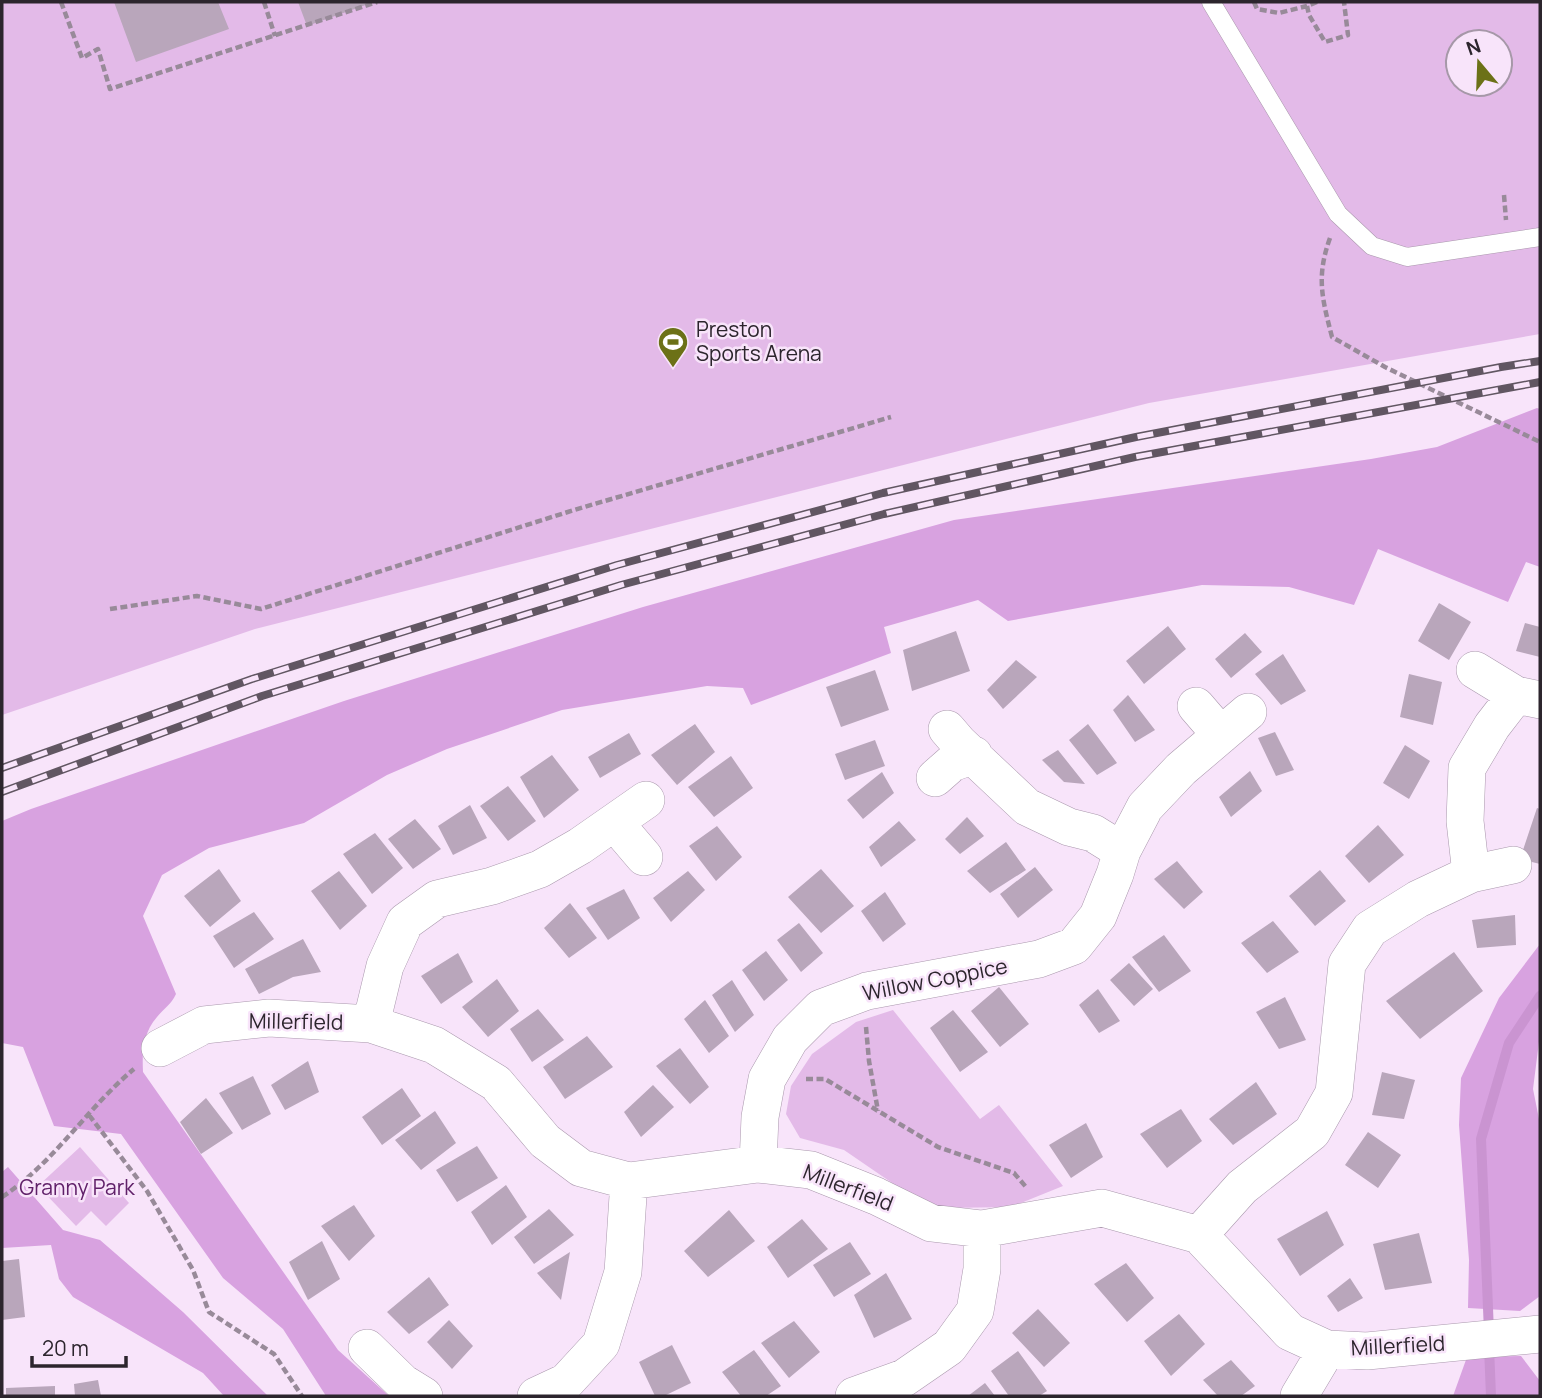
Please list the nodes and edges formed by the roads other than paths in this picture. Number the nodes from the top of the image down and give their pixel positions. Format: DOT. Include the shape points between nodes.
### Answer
graph roads {
  1 [pos="1211,2"];
  2 [pos="1540,237"];
  3 [pos="1475,670"];
  4 [pos="1528,698"];
  5 [pos="1196,706"];
  6 [pos="1248,712"];
  7 [pos="947,729"];
  8 [pos="1221,735"];
  9 [pos="974,755"];
  10 [pos="935,778"];
  11 [pos="646,800"];
  12 [pos="615,822"];
  13 [pos="1122,851"];
  14 [pos="644,858"];
  15 [pos="1513,865"];
  16 [pos="1471,874"];
  17 [pos="371,1024"];
  18 [pos="160,1048"];
  19 [pos="758,1164"];
  20 [pos="629,1181"];
  21 [pos="982,1229"];
  22 [pos="1199,1235"];
  23 [pos="1525,1336"];
  24 [pos="367,1348"];
  25 [pos="1327,1349"];
  26 [pos="425,1396"];
  27 [pos="536,1396"];
  28 [pos="855,1396"];
  29 [pos="1299,1396"];
  1 -- 2 [label="lane" via="1338,214 1371,246 1407,257"];
  3 -- 4 [label="street"];
  4 -- 16 [label="street" via="1492,726 1467,768 1465,821"];
  5 -- 8 [label="street"];
  6 -- 8 [label="street, Willow Coppice"];
  7 -- 9 [label="street"];
  8 -- 13 [label="street, Willow Coppice" via="1145,807"];
  9 -- 10 [label="street" via="952,763"];
  9 -- 13 [label="street" via="1027,807 1093,833"];
  11 -- 12 [label="street"];
  12 -- 14 [label="street"];
  12 -- 17 [label="street" via="540,869 437,899 405,922 385,966"];
  13 -- 19 [label="street, Willow Coppice" via="1098,916 1073,946 1039,959 867,991 821,1008 790,1040 766,1079"];
  15 -- 16 [label="street"];
  16 -- 22 [label="street" via="1370,929 1347,964 1334,1093 1312,1132 1242,1187"];
  17 -- 18 [label="street, Millerfield" via="269,1018 204,1025"];
  17 -- 20 [label="street, Millerfield" via="434,1045 496,1083 545,1141 581,1168"];
  19 -- 20 [label="street, Millerfield"];
  19 -- 21 [label="street, Millerfield" via="811,1170 931,1223"];
  20 -- 27 [label="street" via="623,1272 601,1343 566,1382"];
  21 -- 22 [label="street, Millerfield" via="1102,1208"];
  21 -- 28 [label="street" via="975,1311 949,1347 904,1378"];
  22 -- 25 [label="street, Millerfield" via="1290,1332"];
  23 -- 25 [label="street, Millerfield" via="1367,1351"];
  24 -- 26 [label="street" via="403,1383"];
  25 -- 29 [label="street"];
}
